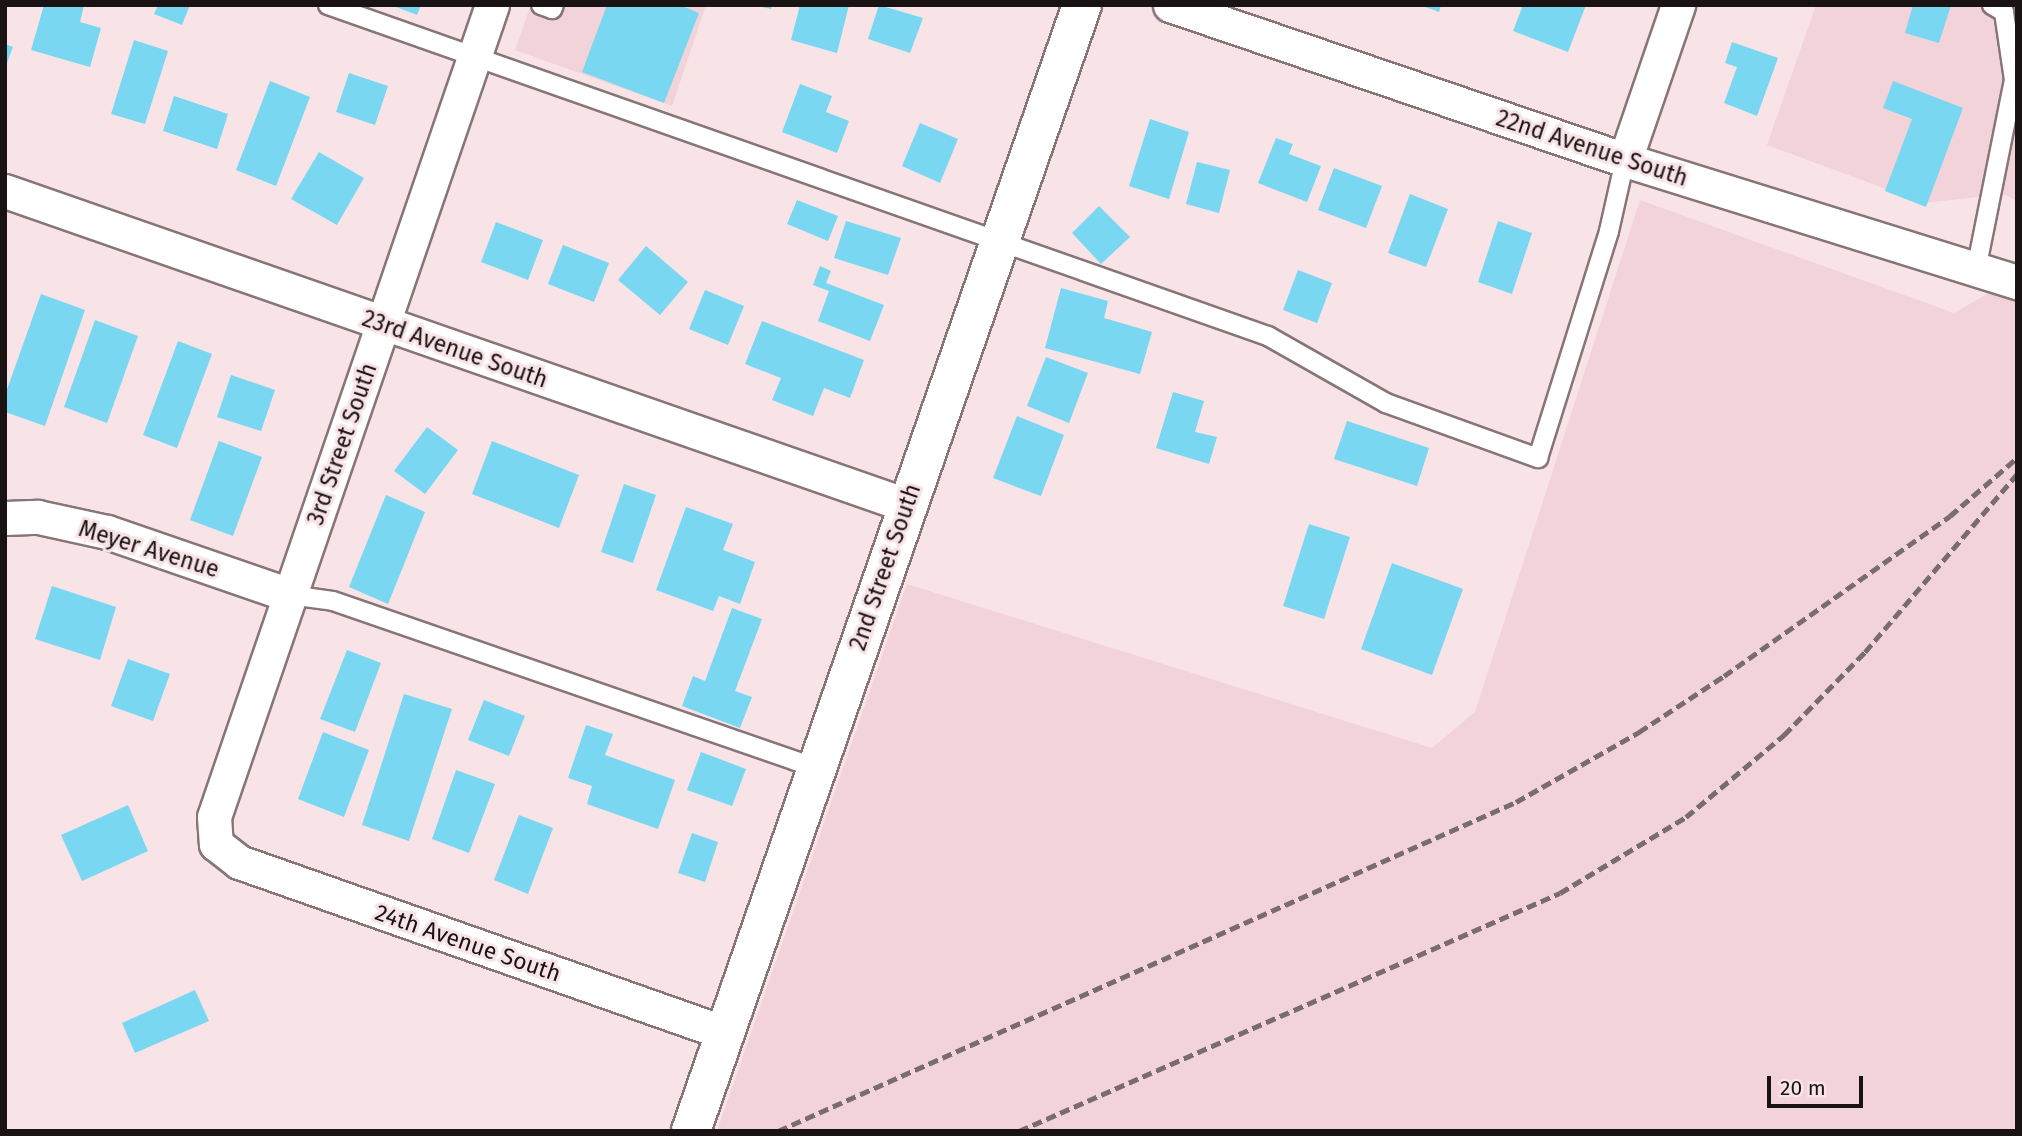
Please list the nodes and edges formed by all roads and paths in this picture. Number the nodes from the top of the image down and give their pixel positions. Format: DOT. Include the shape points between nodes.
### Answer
graph roads {
  1 [pos="328,5"];
  2 [pos="492,5"];
  3 [pos="541,5"];
  4 [pos="554,5"];
  5 [pos="1082,5"];
  6 [pos="1170,5"];
  7 [pos="1678,5"];
  8 [pos="1992,5"];
  9 [pos="474,56"];
  10 [pos="1625,160"];
  11 [pos="5,191"];
  12 [pos="1001,241"];
  13 [pos="1976,270"];
  14 [pos="2017,282"];
  15 [pos="383,324"];
  16 [pos="906,505"];
  17 [pos="5,518"];
  18 [pos="290,595"];
  19 [pos="816,768"];
  20 [pos="216,844"];
  21 [pos="725,1033"];
  22 [pos="691,1131"];
  1 -- 9 [label="lane"];
  2 -- 9 [label="street, 3rd Street South"];
  3 -- 4 [label="lane" via="552,9"];
  5 -- 12 [label="street, 2nd Street South"];
  6 -- 10 [label="street, 22nd Avenue South"];
  7 -- 10 [label="street"];
  8 -- 13 [label="lane" via="2004,12 2014,80"];
  9 -- 12 [label="lane"];
  9 -- 15 [label="street, 3rd Street South"];
  10 -- 12 [label="lane" via="1609,230 1538,458 1386,403 1268,336"];
  10 -- 13 [label="street, 22nd Avenue South"];
  11 -- 15 [label="street, 23rd Avenue South"];
  12 -- 16 [label="street, 2nd Street South"];
  13 -- 14 [label="street, 22nd Avenue South"];
  15 -- 16 [label="street, 23rd Avenue South"];
  15 -- 18 [label="street, 3rd Street South"];
  16 -- 19 [label="street, 2nd Street South"];
  17 -- 18 [label="street, Meyer Avenue" via="38,517 107,533"];
  18 -- 19 [label="lane" via="333,601"];
  18 -- 20 [label="street, 3rd Street South" via="214,817"];
  19 -- 21 [label="street, 2nd Street South"];
  20 -- 21 [label="street, 24th Avenue South" via="239,862"];
  21 -- 22 [label="street, 2nd Street South"];
}
